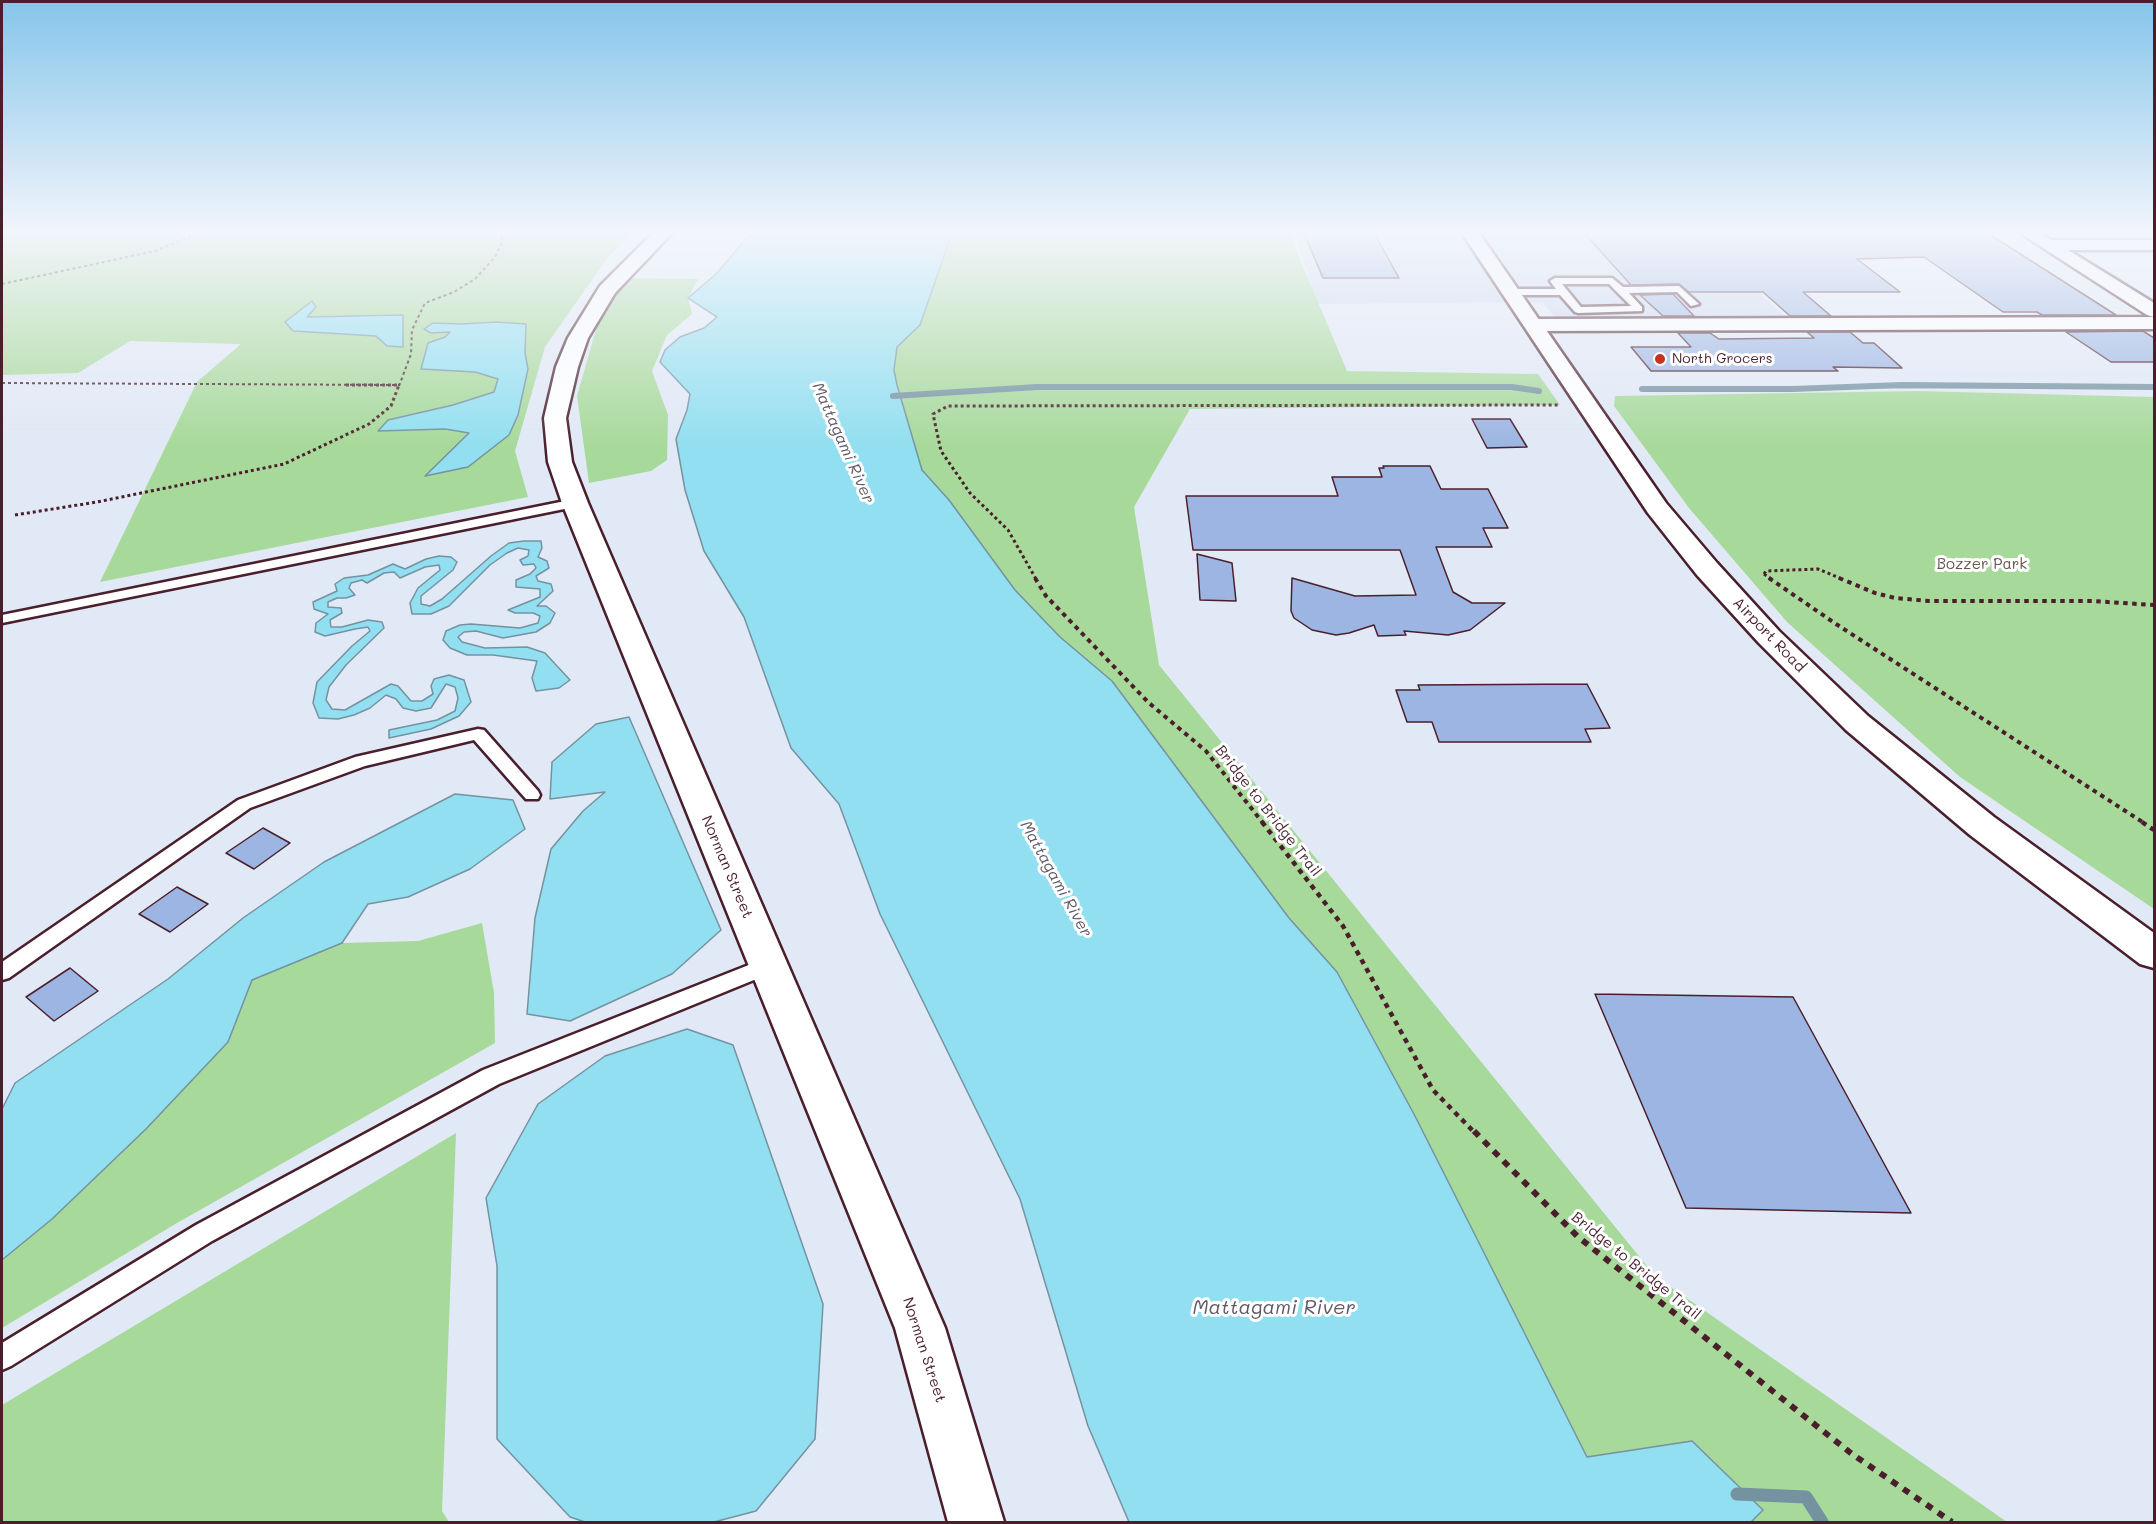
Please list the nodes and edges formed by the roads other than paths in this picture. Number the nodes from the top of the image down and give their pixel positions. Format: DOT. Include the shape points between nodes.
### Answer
graph roads {
  1 [pos="598,304"];
  2 [pos="1520,304"];
  3 [pos="1573,304"];
  4 [pos="1634,304"];
  5 [pos="2154,323"];
  6 [pos="1534,325"];
  7 [pos="575,503"];
  8 [pos="2,619"];
  9 [pos="532,795"];
  10 [pos="2154,953"];
  11 [pos="769,965"];
  12 [pos="2,972"];
  13 [pos="2,1357"];
  14 [pos="976,1522"];
  1 -- 7 [label="street, Norman Street" via="578,338 555,418 560,462"];
  2 -- 6 [label="street, Airport Road"];
  3 -- 4 [label="lane" via="1578,310 1639,309"];
  5 -- 6 [label="street"];
  6 -- 10 [label="street, Airport Road" via="1657,508 1769,637 1857,723 1982,825"];
  7 -- 8 [label="lane"];
  7 -- 11 [label="street, Norman Street"];
  9 -- 12 [label="lane" via="478,734 361,761 244,804"];
  11 -- 13 [label="lane" via="491,1077 204,1233"];
  11 -- 14 [label="street, Norman Street" via="920,1328"];
}
